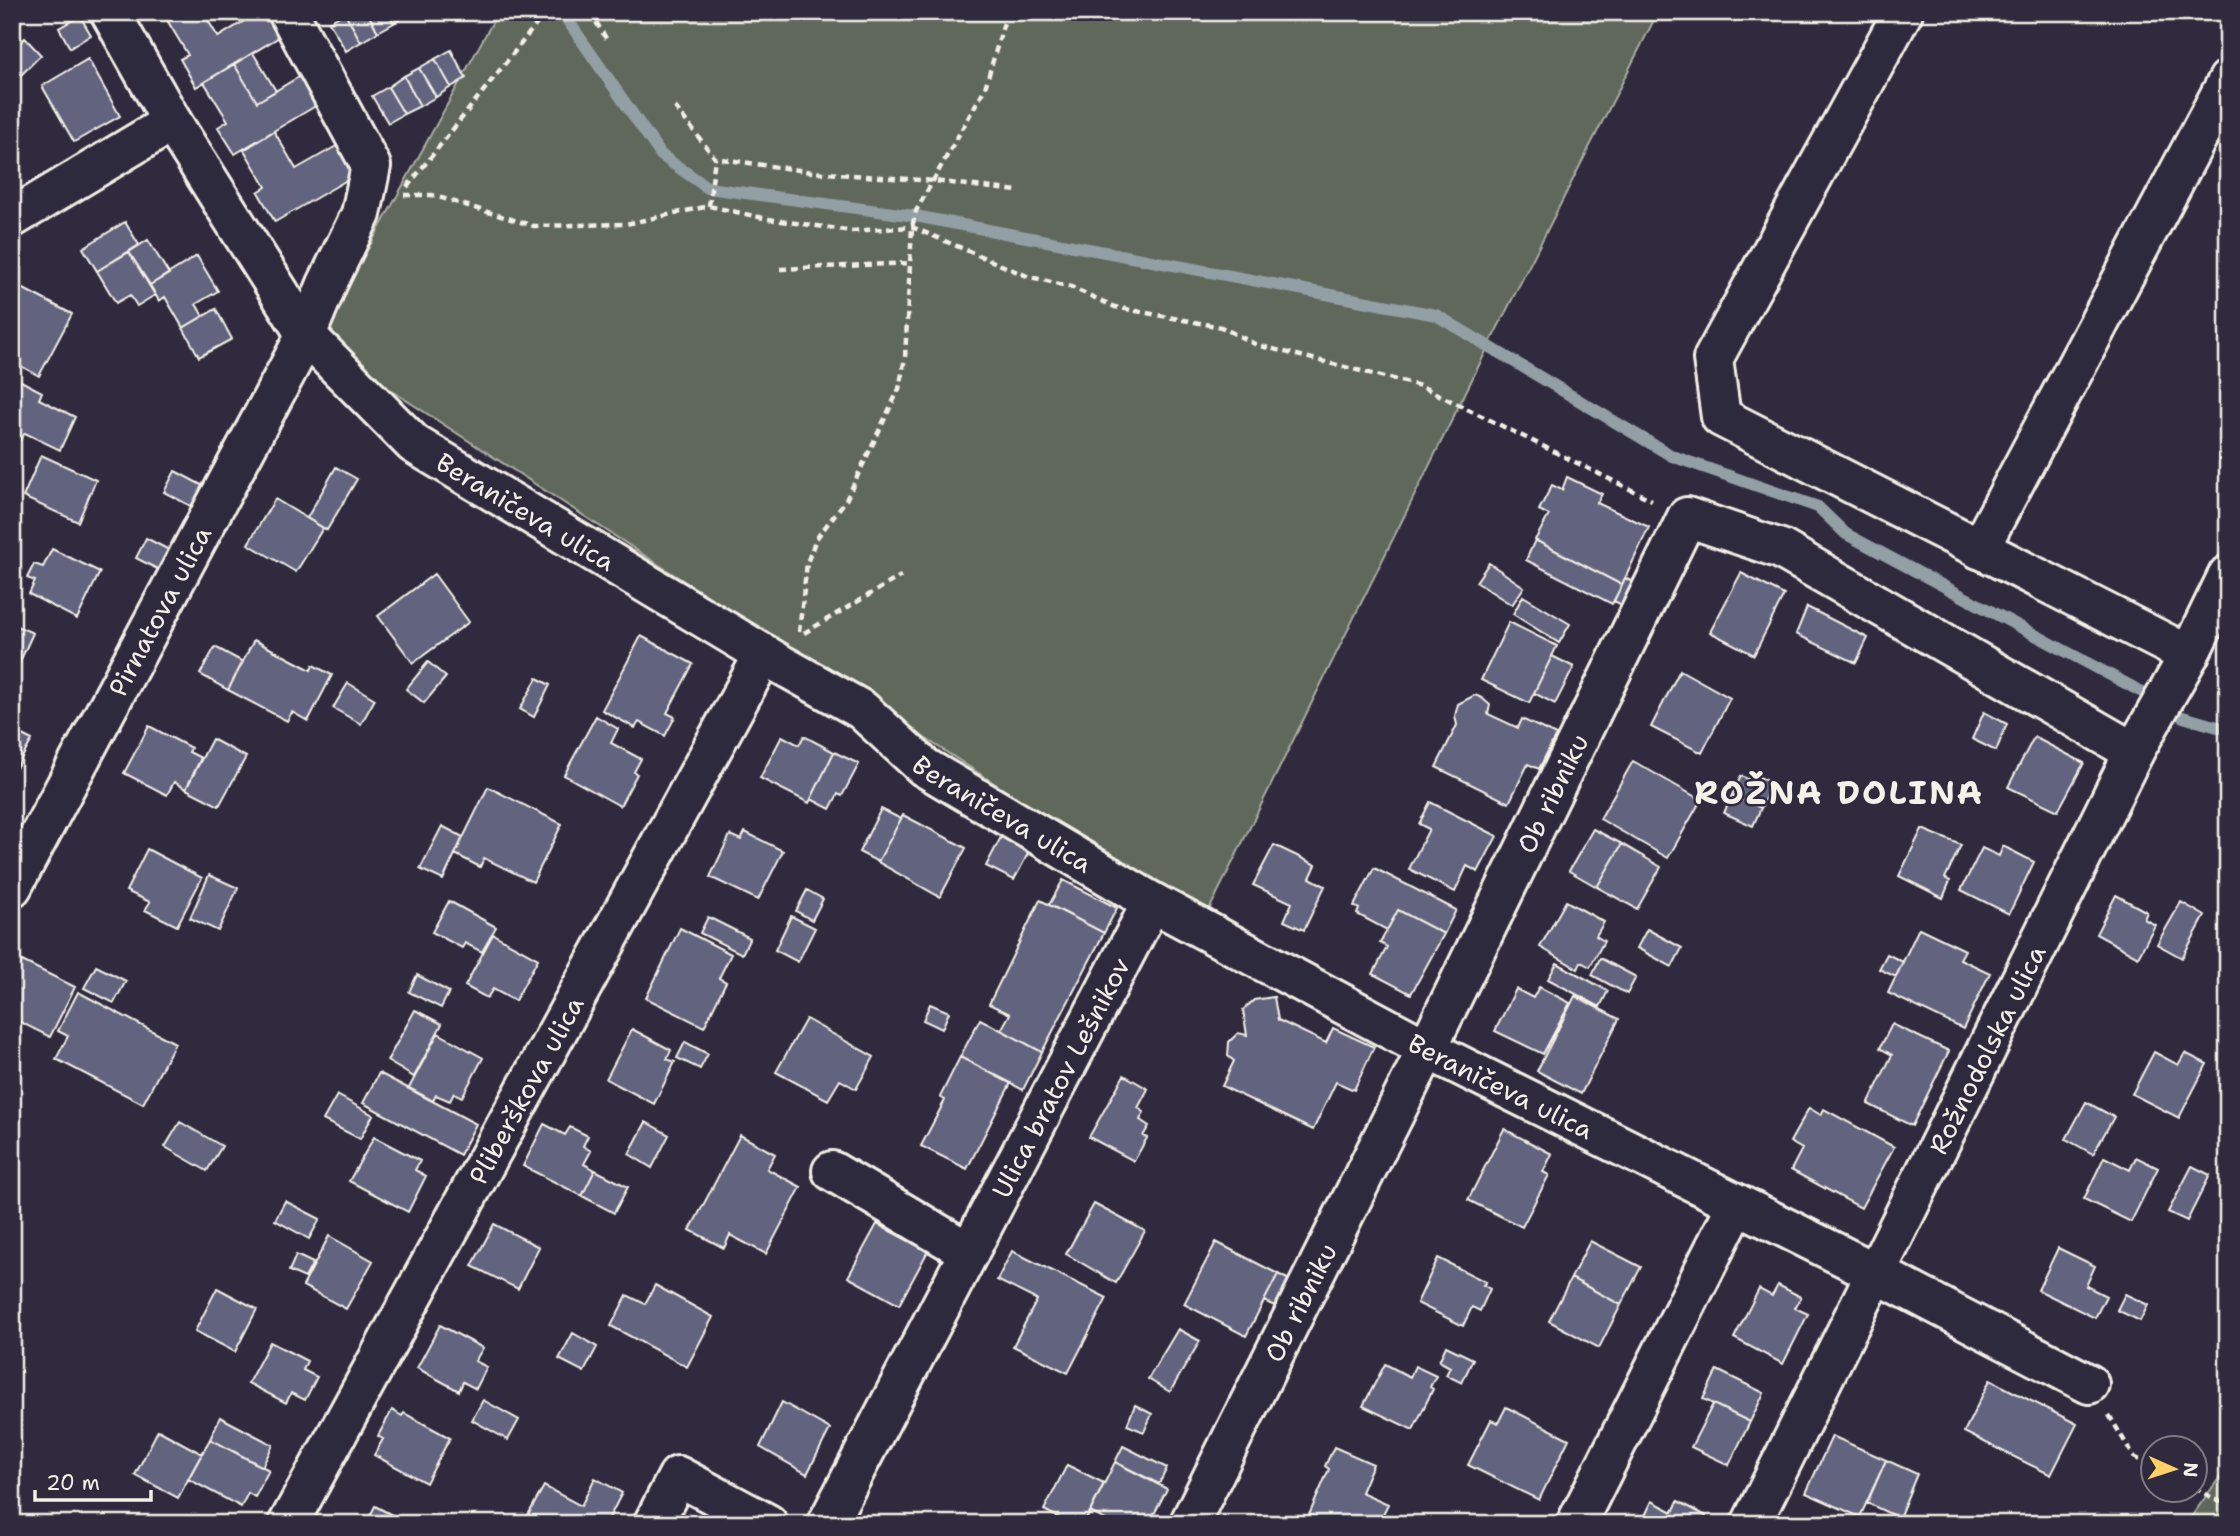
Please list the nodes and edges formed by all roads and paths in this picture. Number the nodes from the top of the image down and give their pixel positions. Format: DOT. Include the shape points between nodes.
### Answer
graph roads {
  1 [pos="110,12"];
  2 [pos="288,12"];
  3 [pos="546,12"];
  4 [pos="590,12"];
  5 [pos="1007,12"];
  6 [pos="1903,12"];
  7 [pos="607,40"];
  8 [pos="2228,80"];
  9 [pos="675,107"];
  10 [pos="172,122"];
  11 [pos="715,158"];
  12 [pos="934,180"];
  13 [pos="1017,191"];
  14 [pos="709,206"];
  15 [pos="12,218"];
  16 [pos="913,224"];
  17 [pos="911,262"];
  18 [pos="780,269"];
  19 [pos="306,335"];
  20 [pos="1687,517"];
  21 [pos="1979,549"];
  22 [pos="2228,575"];
  23 [pos="901,576"];
  24 [pos="764,654"];
  25 [pos="2189,655"];
  26 [pos="2134,752"];
  27 [pos="12,887"];
  28 [pos="1152,901"];
  29 [pos="1427,1049"];
  30 [pos="832,1171"];
  31 [pos="1737,1204"];
  32 [pos="969,1252"];
  33 [pos="1874,1272"];
  34 [pos="2090,1384"];
  35 [pos="2138,1459"];
  36 [pos="2208,1495"];
  37 [pos="2228,1506"];
  38 [pos="288,1524"];
  39 [pos="653,1524"];
  40 [pos="768,1524"];
  41 [pos="827,1524"];
  42 [pos="1189,1524"];
  43 [pos="1577,1524"];
  44 [pos="1751,1524"];
  1 -- 10 [label="street, Beraničeva ulica"];
  2 -- 19 [label="street, Pirnatova ulica" via="371,166 361,214"];
  3 -- 14 [label="path" via="401,195 432,195 534,226 626,224"];
  4 -- 7 [label="path"];
  5 -- 12 [label="path" via="985,88"];
  6 -- 21 [label="street" via="1713,359 1721,416"];
  8 -- 21 [label="street"];
  9 -- 11 [label="path"];
  10 -- 15 [label="street"];
  10 -- 19 [label="street, Beraničeva ulica"];
  11 -- 12 [label="path" via="812,172"];
  11 -- 14 [label="path"];
  12 -- 13 [label="path"];
  12 -- 16 [label="path"];
  14 -- 16 [label="path" via="852,231"];
  16 -- 17 [label="path"];
  16 -- 20 [label="path" via="1027,276 1071,287 1115,307 1221,327 1257,345 1421,386"];
  17 -- 18 [label="path"];
  17 -- 23 [label="path" via="899,389 846,500 816,539 807,563 798,637"];
  19 -- 24 [label="street, Beraničeva ulica" via="414,444"];
  19 -- 27 [label="street, Pirnatova ulica"];
  20 -- 26 [label="street" via="1781,549"];
  20 -- 29 [label="street, Ob ribniku"];
  21 -- 25 [label="street"];
  22 -- 25 [label="street, Rožnodolska ulica"];
  24 -- 28 [label="street, Beraničeva ulica" via="862,709 924,766"];
  24 -- 38 [label="street, Pliberškova ulica"];
  25 -- 26 [label="street, Rožnodolska ulica"];
  26 -- 33 [label="street, Rožnodolska ulica"];
  28 -- 29 [label="street, Beraničeva ulica"];
  28 -- 32 [label="street, Ulica bratov Lešnikov"];
  29 -- 31 [label="street, Beraničeva ulica"];
  29 -- 42 [label="street, Ob ribniku"];
  30 -- 32 [label="street"];
  31 -- 33 [label="street, Beraničeva ulica"];
  31 -- 43 [label="street"];
  32 -- 41 [label="street, Ulica bratov Lešnikov"];
  33 -- 34 [label="street, Beraničeva ulica"];
  33 -- 44 [label="street, Rožnodolska ulica"];
  34 -- 35 [label="path"];
  36 -- 37 [label="path"];
  39 -- 40 [label="street" via="678,1476"];
}
